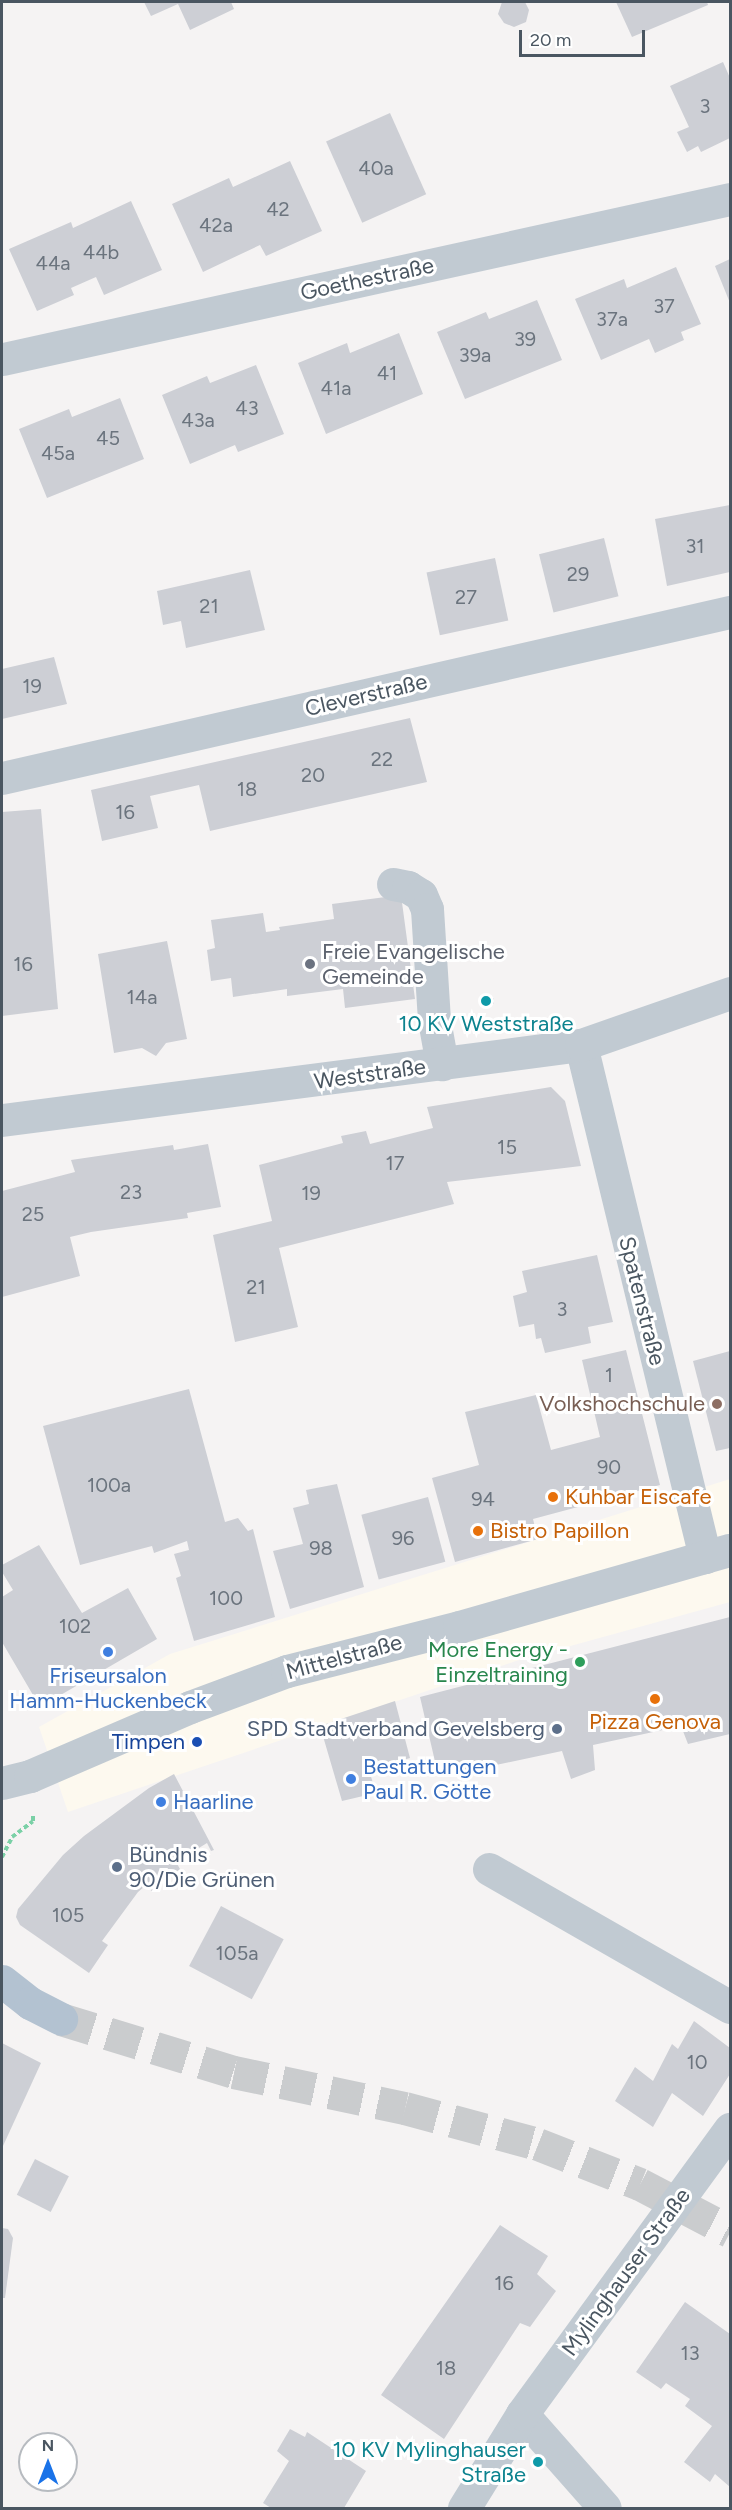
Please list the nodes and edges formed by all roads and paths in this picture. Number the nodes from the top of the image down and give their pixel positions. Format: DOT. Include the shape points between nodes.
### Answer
graph roads {
  1 [pos="730,199"];
  2 [pos="3,359"];
  3 [pos="730,612"];
  4 [pos="2,778"];
  5 [pos="393,884"];
  6 [pos="730,993"];
  7 [pos="581,1045"];
  8 [pos="442,1064"];
  9 [pos="2,1120"];
  10 [pos="718,1553"];
  11 [pos="2,1783"];
  12 [pos="489,1869"];
  13 [pos="2,1981"];
  14 [pos="730,2007"];
  15 [pos="62,2019"];
  16 [pos="730,2129"];
  17 [pos="522,2414"];
  18 [pos="464,2508"];
  19 [pos="605,2508"];
  1 -- 2 [label="street, Goethestraße"];
  3 -- 4 [label="street, Cleverstraße"];
  5 -- 8 [label="street" via="408,887 421,896 427,909 434,1020"];
  6 -- 7 [label="street, Weststraße"];
  7 -- 8 [label="street, Weststraße"];
  7 -- 10 [label="street, Spatenstraße"];
  8 -- 9 [label="street, Weststraße"];
  10 -- 11 [label="street, Mittelstraße" via="287,1671 190,1707 30,1776"];
  12 -- 14 [label="street"];
  13 -- 15 [label="main road" via="30,2003"];
  16 -- 17 [label="street, Mylinghauser Straße"];
  17 -- 18 [label="street, Mylinghauser Straße"];
  17 -- 19 [label="street"];
}
